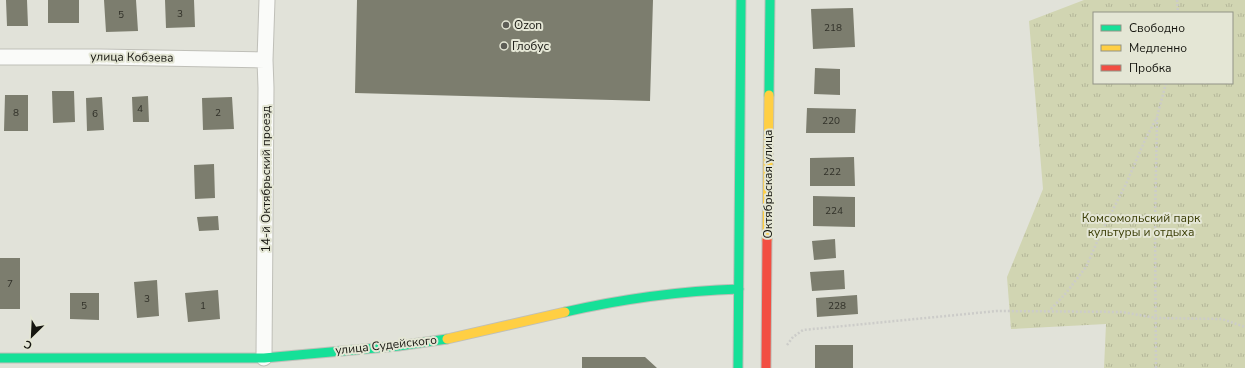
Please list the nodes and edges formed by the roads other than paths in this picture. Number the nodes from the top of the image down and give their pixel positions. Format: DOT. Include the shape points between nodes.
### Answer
graph roads {
  1 [pos="267,0"];
  2 [pos="741,0"];
  3 [pos="770,0"];
  4 [pos="0,58"];
  5 [pos="265,60"];
  6 [pos="742,288"];
  7 [pos="0,358"];
  8 [pos="269,361"];
  9 [pos="738,368"];
  10 [pos="766,368"];
  1 -- 5 [label="street, 14-й Октябрьский проезд"];
  2 -- 6 [label="main road"];
  3 -- 10 [label="main road, Октябрьская улица" via="764,288"];
  4 -- 5 [label="street, улица Кобзева"];
  5 -- 8 [label="street, 14-й Октябрьский проезд"];
  6 -- 8 [label="main road, улица Судейского" via="635,298 458,337"];
  6 -- 9 [label="main road"];
  7 -- 8 [label="main road, улица Судейского"];
}
